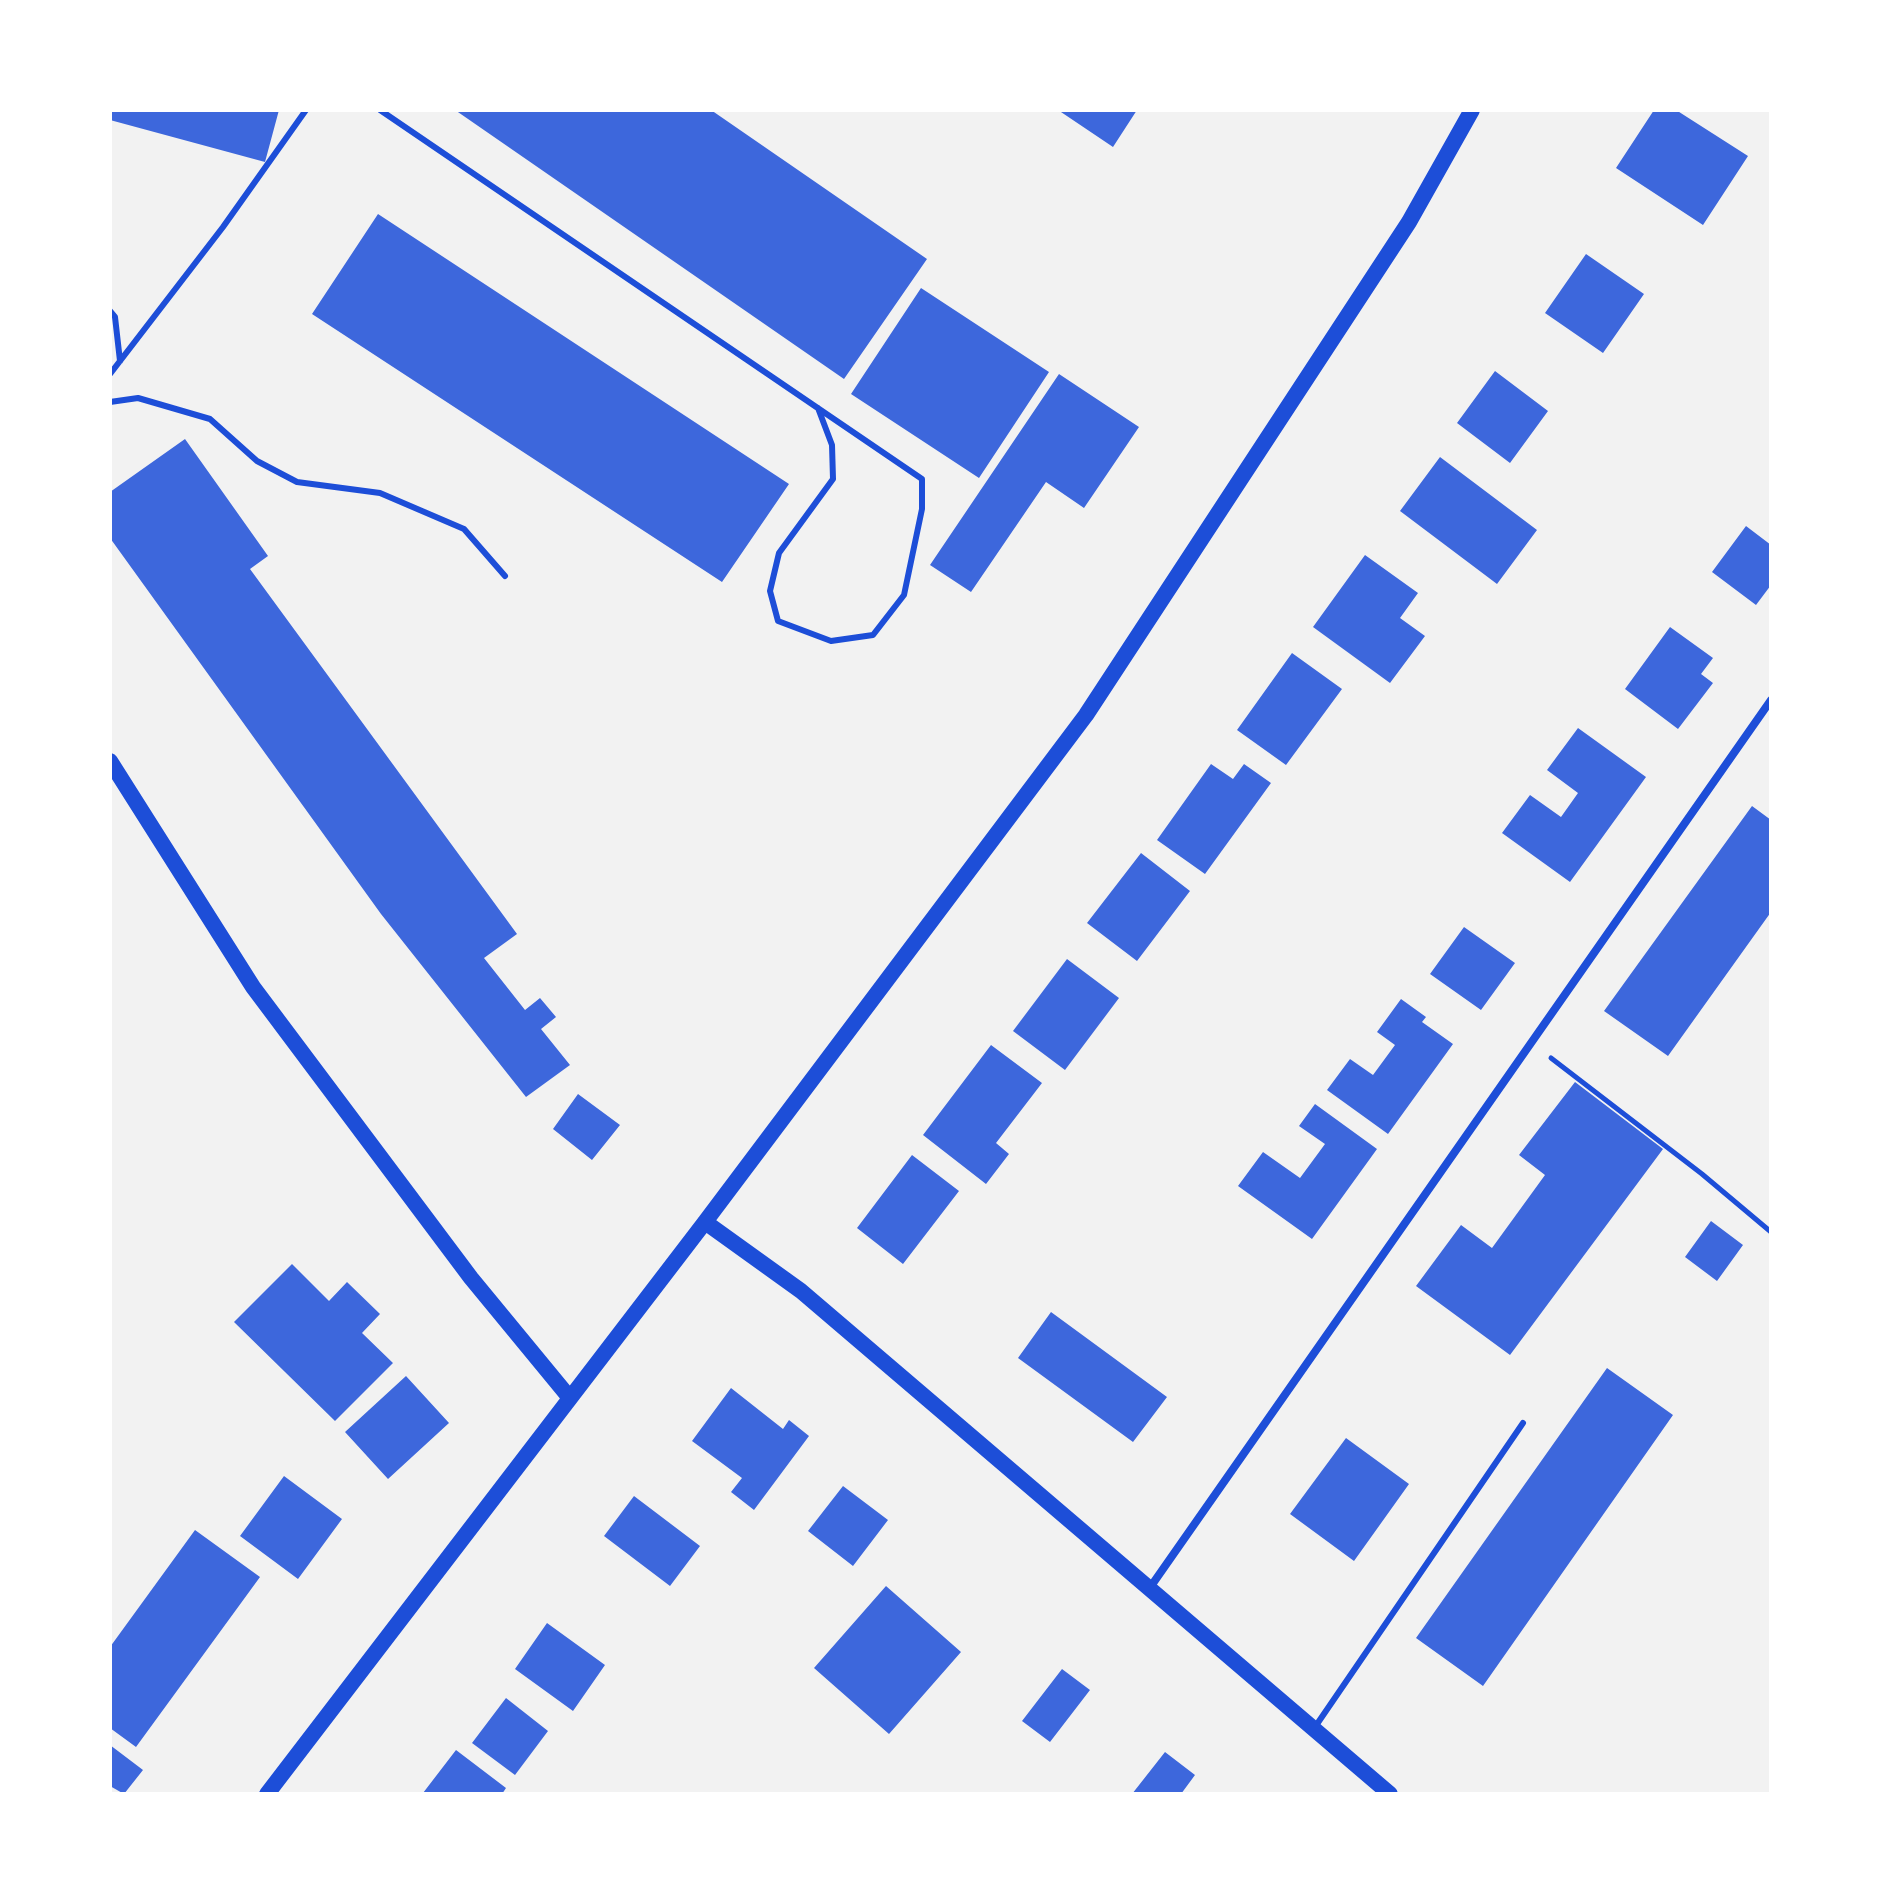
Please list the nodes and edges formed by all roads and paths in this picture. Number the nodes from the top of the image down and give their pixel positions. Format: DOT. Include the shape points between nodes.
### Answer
graph roads {
  1 [pos="306,110"];
  2 [pos="380,110"];
  3 [pos="1472,110"];
  4 [pos="110,311"];
  5 [pos="120,361"];
  6 [pos="110,374"];
  7 [pos="110,402"];
  8 [pos="818,408"];
  9 [pos="505,576"];
  10 [pos="1771,700"];
  11 [pos="112,769"];
  12 [pos="1531,1042"];
  13 [pos="705,1222"];
  14 [pos="1771,1232"];
  15 [pos="569,1397"];
  16 [pos="1523,1423"];
  17 [pos="1149,1589"];
  18 [pos="1314,1729"];
  19 [pos="267,1794"];
  20 [pos="1390,1794"];
  1 -- 5 [label="lane"];
  2 -- 8 [label="lane"];
  3 -- 13 [label="main road" via="1409,222 1086,715"];
  4 -- 5 [label="lane"];
  5 -- 6 [label="lane"];
  7 -- 9 [label="lane" via="138,398 210,419 257,461 297,482 380,493 464,529"];
  8 -- 8 [label="lane" via="922,479 922,509 904,595 873,635 831,641 778,621 770,591 779,553 833,479 832,445"];
  10 -- 12 [label="street"];
  11 -- 15 [label="main road" via="253,987 471,1278"];
  12 -- 14 [label="path"];
  12 -- 17 [label="street"];
  13 -- 15 [label="main road"];
  13 -- 17 [label="main road" via="801,1291"];
  15 -- 19 [label="main road"];
  16 -- 18 [label="lane"];
  17 -- 18 [label="main road"];
  18 -- 20 [label="main road"];
}
